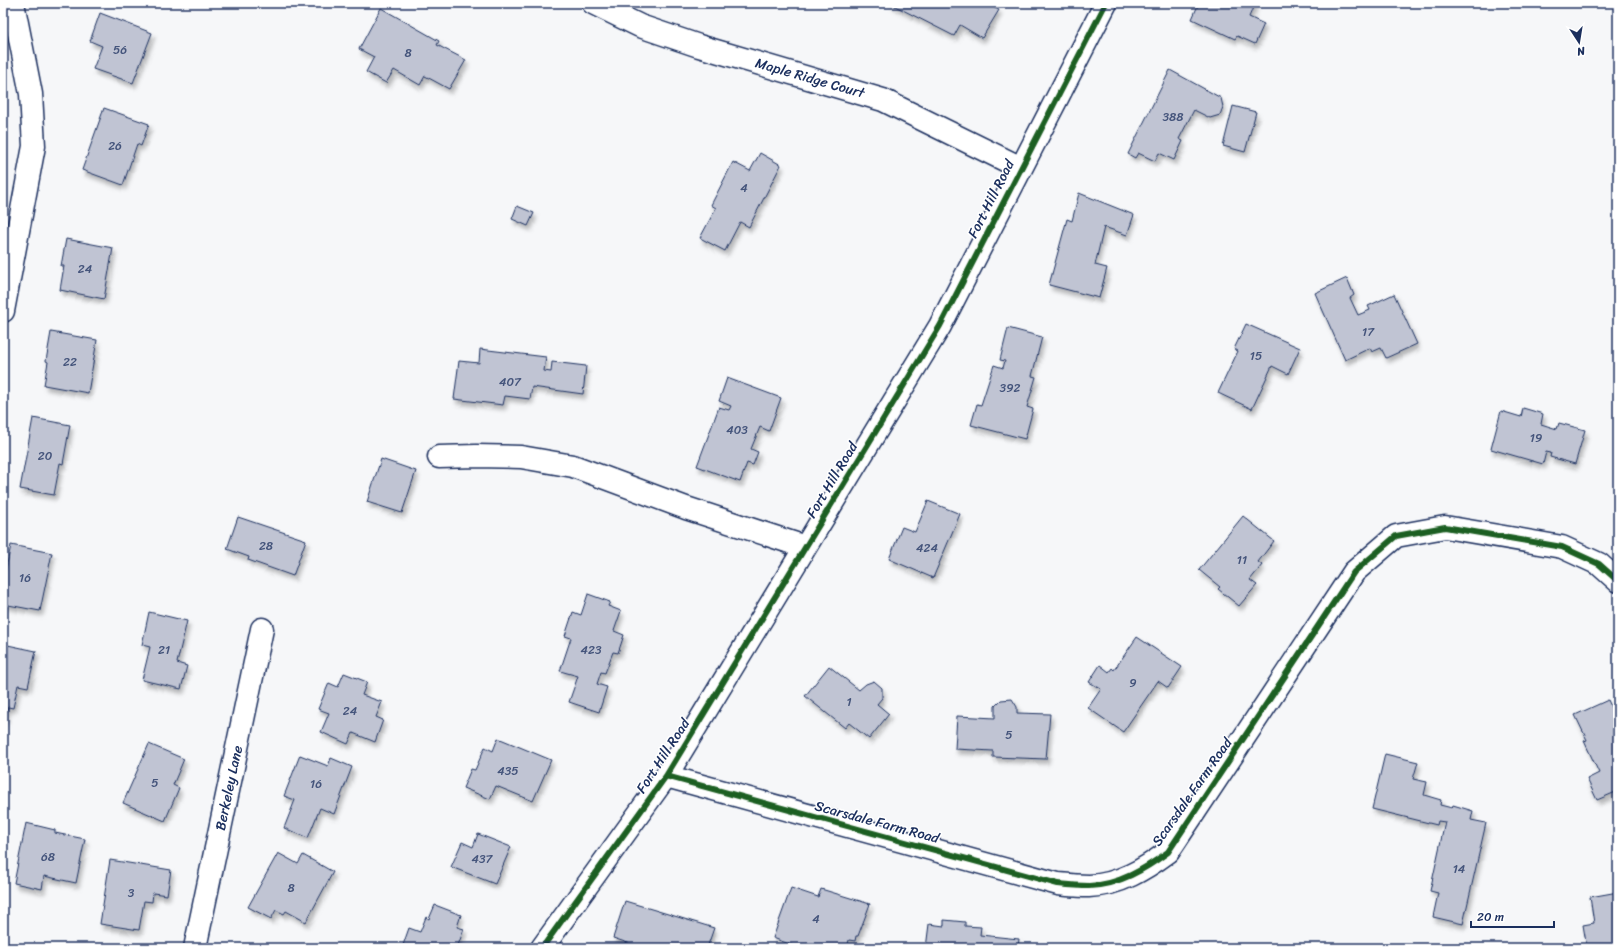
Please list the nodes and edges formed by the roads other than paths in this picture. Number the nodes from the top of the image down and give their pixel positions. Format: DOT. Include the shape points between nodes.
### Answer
graph roads {
  1 [pos="13,3"];
  2 [pos="593,3"];
  3 [pos="1106,3"];
  4 [pos="1021,168"];
  5 [pos="3,311"];
  6 [pos="439,457"];
  7 [pos="805,547"];
  8 [pos="1618,581"];
  9 [pos="262,629"];
  10 [pos="666,776"];
  11 [pos="195,948"];
  12 [pos="542,948"];
  1 -- 5 [label="street" via="31,94 34,146"];
  2 -- 4 [label="street, Maple Ridge Court" via="640,26 698,46 884,100"];
  3 -- 4 [label="street, Fort Hill Road"];
  4 -- 7 [label="street, Fort Hill Road" via="940,326"];
  6 -- 7 [label="street" via="521,457 573,466 686,508"];
  7 -- 10 [label="street, Fort Hill Road"];
  8 -- 10 [label="street, Scarsdale Farm Road" via="1599,564 1562,546 1445,527 1396,536 1354,572 1168,852 1143,870 1118,880 1090,886 1058,884"];
  9 -- 11 [label="street, Berkeley Lane"];
  10 -- 12 [label="street, Fort Hill Road"];
}
